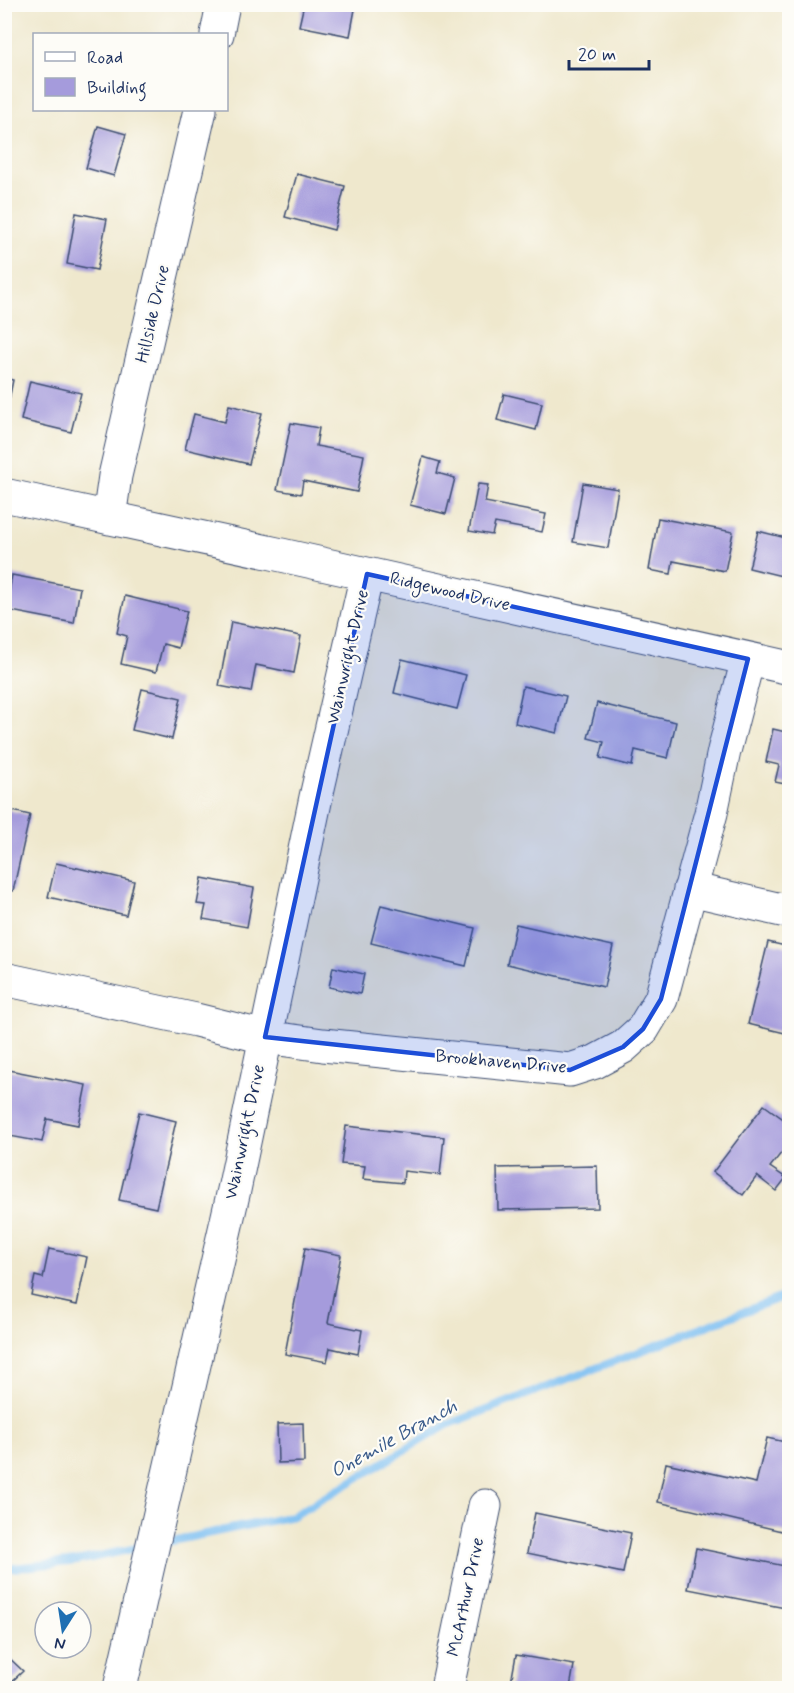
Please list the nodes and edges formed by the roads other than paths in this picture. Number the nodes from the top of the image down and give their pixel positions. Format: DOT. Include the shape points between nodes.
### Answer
graph roads {
  1 [pos="223,4"];
  2 [pos="217,33"];
  3 [pos="200,111"];
  4 [pos="4,495"];
  5 [pos="109,518"];
  6 [pos="367,574"];
  7 [pos="748,658"];
  8 [pos="789,668"];
  9 [pos="690,889"];
  10 [pos="789,912"];
  11 [pos="4,979"];
  12 [pos="265,1037"];
  13 [pos="485,1506"];
  14 [pos="120,1689"];
  15 [pos="447,1689"];
  1 -- 2 [label="street"];
  3 -- 5 [label="street, Hillside Drive" via="115,476"];
  4 -- 5 [label="street, Ridgewood Drive"];
  5 -- 6 [label="street, Ridgewood Drive"];
  6 -- 7 [label="street, Ridgewood Drive"];
  6 -- 12 [label="street, Wainwright Drive"];
  7 -- 8 [label="street, Ridgewood Drive"];
  7 -- 9 [label="street, Brookhaven Drive"];
  9 -- 10 [label="street"];
  9 -- 12 [label="street, Brookhaven Drive" via="661,999 643,1029 623,1047 595,1062 570,1070"];
  11 -- 12 [label="street, Brookhaven Drive"];
  12 -- 14 [label="street, Wainwright Drive"];
  13 -- 15 [label="street, McArthur Drive"];
}
